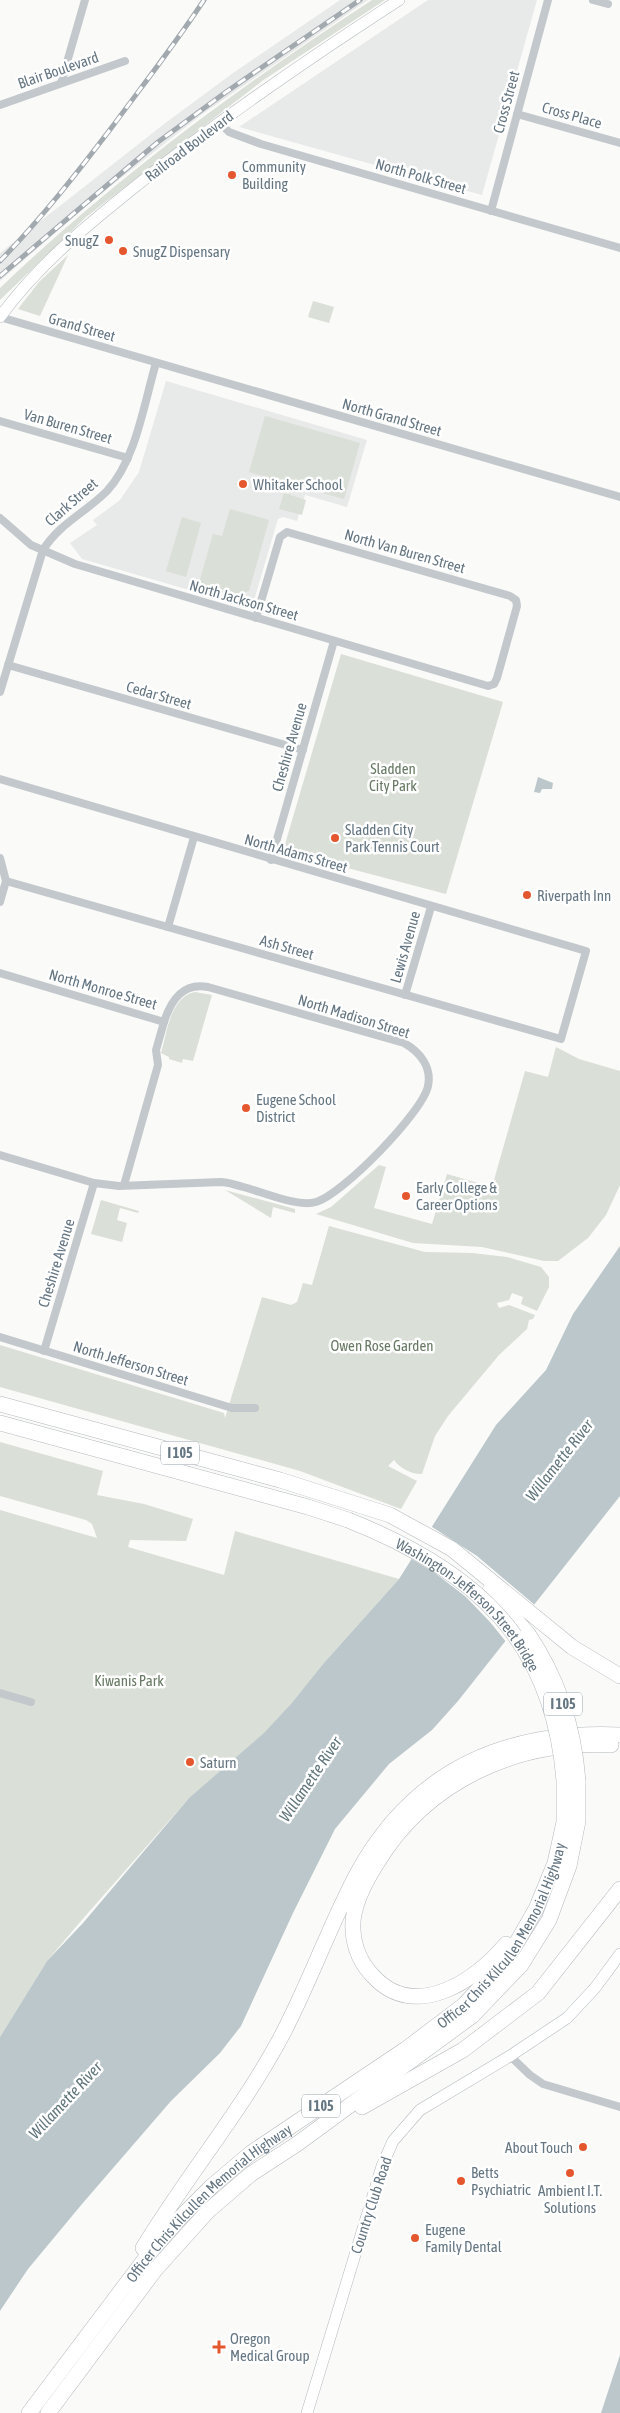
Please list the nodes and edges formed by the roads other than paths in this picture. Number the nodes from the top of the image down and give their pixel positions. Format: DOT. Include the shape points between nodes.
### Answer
graph roads {
  1 [pos="85,0"];
  2 [pos="398,0"];
  3 [pos="548,0"];
  4 [pos="593,0"];
  5 [pos="608,4"];
  6 [pos="125,62"];
  7 [pos="61,83"];
  8 [pos="0,105"];
  9 [pos="517,114"];
  10 [pos="219,122"];
  11 [pos="620,143"];
  12 [pos="490,211"];
  13 [pos="620,248"];
  14 [pos="0,317"];
  15 [pos="156,363"];
  16 [pos="0,421"];
  17 [pos="128,458"];
  18 [pos="620,497"];
  19 [pos="0,518"];
  20 [pos="42,550"];
  21 [pos="256,618"];
  22 [pos="334,641"];
  23 [pos="8,665"];
  24 [pos="492,685"];
  25 [pos="0,692"];
  26 [pos="303,750"];
  27 [pos="0,779"];
  28 [pos="194,838"];
  29 [pos="0,858"];
  30 [pos="270,860"];
  31 [pos="6,881"];
  32 [pos="0,902"];
  33 [pos="431,906"];
  34 [pos="168,927"];
  35 [pos="0,973"];
  36 [pos="182,991"];
  37 [pos="406,995"];
  38 [pos="164,1022"];
  39 [pos="561,1039"];
  40 [pos="0,1155"];
  41 [pos="94,1183"];
  42 [pos="124,1185"];
  43 [pos="0,1337"];
  44 [pos="44,1351"];
  45 [pos="0,1404"];
  46 [pos="255,1408"];
  47 [pos="0,1423"];
  48 [pos="359,1505"];
  49 [pos="620,1676"];
  50 [pos="0,1693"];
  51 [pos="31,1702"];
  52 [pos="620,1735"];
  53 [pos="620,1745"];
  54 [pos="571,1781"];
  55 [pos="620,1889"];
  56 [pos="536,1909"];
  57 [pos="620,1954"];
  58 [pos="510,2056"];
  59 [pos="620,2107"];
  60 [pos="297,2144"];
  61 [pos="119,2292"];
  62 [pos="29,2413"];
  63 [pos="48,2413"];
  64 [pos="307,2413"];
  1 -- 7 [label="street"];
  2 -- 10 [label="street, Railroad Boulevard" via="298,65"];
  3 -- 9 [label="street, Cross Street"];
  4 -- 5 [label="street"];
  6 -- 7 [label="street, Blair Boulevard"];
  7 -- 8 [label="street, Blair Boulevard"];
  9 -- 11 [label="street, Cross Place"];
  9 -- 12 [label="street, Cross Street"];
  10 -- 12 [label="street, North Polk Street" via="229,132 260,144"];
  10 -- 14 [label="street, Railroad Boulevard" via="54,255 32,276"];
  12 -- 13 [label="street, North Polk Street"];
  14 -- 15 [label="street, Grand Street"];
  15 -- 17 [label="street, Clark Street"];
  15 -- 18 [label="street, North Grand Street"];
  16 -- 17 [label="street, Van Buren Street"];
  17 -- 20 [label="street, Clark Street" via="106,491 68,520"];
  19 -- 20 [label="street, North Jackson Street" via="31,545"];
  20 -- 21 [label="street, North Jackson Street" via="75,564"];
  20 -- 23 [label="street, Clark Street"];
  21 -- 22 [label="street, North Jackson Street"];
  21 -- 24 [label="street, North Van Buren Street" via="280,538 284,532 290,532 485,588 516,600 500,669"];
  22 -- 24 [label="street, North Jackson Street"];
  22 -- 26 [label="street, Cheshire Avenue"];
  23 -- 25 [label="street, Clark Street"];
  23 -- 26 [label="street, Cedar Street"];
  26 -- 30 [label="street, Cheshire Avenue"];
  27 -- 28 [label="street, North Adams Street"];
  28 -- 30 [label="street, North Adams Street"];
  28 -- 34 [label="street"];
  29 -- 31 [label="street"];
  30 -- 33 [label="street, North Adams Street"];
  31 -- 32 [label="street"];
  31 -- 34 [label="street, Ash Street"];
  33 -- 37 [label="street, Lewis Avenue"];
  33 -- 39 [label="street, North Adams Street" via="586,951"];
  34 -- 37 [label="street, Ash Street"];
  35 -- 38 [label="street, North Monroe Street"];
  36 -- 38 [label="street, North Monroe Street" via="170,1004"];
  36 -- 42 [label="street, North Madison Street" via="192,986 208,987 400,1042 421,1056 429,1074 428,1086 425,1096 370,1162 330,1195 316,1202 293,1201 221,1182"];
  37 -- 39 [label="street, Ash Street"];
  38 -- 42 [label="street" via="156,1050 158,1065"];
  40 -- 41 [label="street, North Madison Street"];
  41 -- 42 [label="street, North Madison Street"];
  41 -- 44 [label="street, Cheshire Avenue"];
  43 -- 44 [label="street, North Jefferson Street"];
  44 -- 46 [label="street, North Jefferson Street" via="232,1408"];
  45 -- 48 [label="highway, I 105" via="280,1480"];
  47 -- 54 [label="highway, Washington-Jefferson Street Bridge / I 105, bridge" via="308,1506 398,1541 434,1561 468,1586 503,1621 525,1652 544,1692"];
  48 -- 49 [label="highway" via="390,1515 452,1549 572,1647"];
  48 -- 54 [label="highway, Washington-Jefferson Street Bridge / I 105, bridge" via="446,1554 489,1589 524,1628 537,1647 559,1695 573,1741"];
  50 -- 51 [label="street"];
  52 -- 61 [label="highway" via="563,1735 504,1747 438,1780 406,1806 382,1834 358,1872 280,2039 241,2105 144,2246"];
  53 -- 56 [label="highway" via="551,1747 520,1754 487,1765 439,1794 409,1819 368,1877 356,1907 353,1939 365,1968 388,1988 420,1996 440,1994 468,1980 481,1969"];
  54 -- 56 [label="highway, Officer Chris Kilcullen Memorial Highway / I 105" via="555,1863"];
  54 -- 60 [label="highway, Officer Chris Kilcullen Memorial Highway / I 105" via="578,1821 569,1866 549,1920 521,1965 472,2016"];
  55 -- 60 [label="highway" via="538,1993 463,2050"];
  56 -- 61 [label="highway, Officer Chris Kilcullen Memorial Highway / I 105" via="509,1956 464,2005 406,2049 251,2153 179,2219"];
  57 -- 58 [label="street, Country Club Road" via="579,2007"];
  58 -- 59 [label="street" via="543,2084"];
  58 -- 64 [label="street, Country Club Road" via="429,2103 393,2141 382,2166"];
  60 -- 63 [label="highway, Officer Chris Kilcullen Memorial Highway / I 105" via="251,2174 208,2211 155,2270"];
  61 -- 62 [label="highway, Officer Chris Kilcullen Memorial Highway / I 105"];
}
